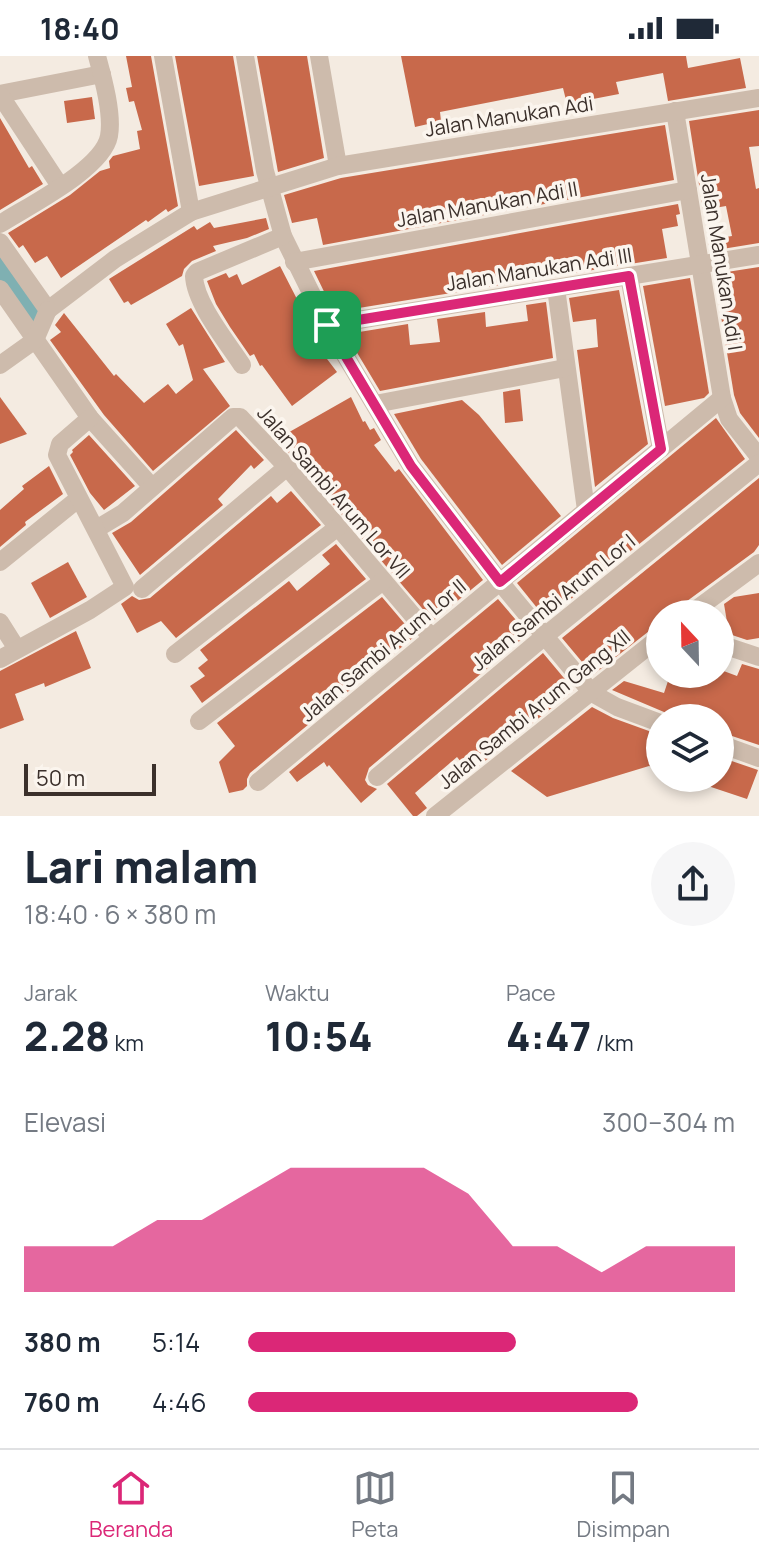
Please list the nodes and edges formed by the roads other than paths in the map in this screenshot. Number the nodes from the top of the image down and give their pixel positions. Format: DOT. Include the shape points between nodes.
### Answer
graph roads {
  1 [pos="163,56"];
  2 [pos="245,56"];
  3 [pos="319,56"];
  4 [pos="99,65"];
  5 [pos="0,95"];
  6 [pos="759,98"];
  7 [pos="675,111"];
  8 [pos="338,166"];
  9 [pos="60,186"];
  10 [pos="269,188"];
  11 [pos="688,190"];
  12 [pos="191,212"];
  13 [pos="0,224"];
  14 [pos="283,236"];
  15 [pos="0,242"];
  16 [pos="759,255"];
  17 [pos="294,262"];
  18 [pos="700,265"];
  19 [pos="629,276"];
  20 [pos="556,288"];
  21 [pos="0,289"];
  22 [pos="48,310"];
  23 [pos="327,325"];
  24 [pos="35,340"];
  25 [pos="0,365"];
  26 [pos="242,365"];
  27 [pos="565,368"];
  28 [pos="722,398"];
  29 [pos="375,404"];
  30 [pos="90,418"];
  31 [pos="661,449"];
  32 [pos="759,460"];
  33 [pos="287,467"];
  34 [pos="152,487"];
  35 [pos="78,499"];
  36 [pos="586,510"];
  37 [pos="103,525"];
  38 [pos="338,527"];
  39 [pos="0,562"];
  40 [pos="759,563"];
  41 [pos="383,581"];
  42 [pos="500,582"];
  43 [pos="142,589"];
  44 [pos="709,600"];
  45 [pos="0,622"];
  46 [pos="546,635"];
  47 [pos="432,638"];
  48 [pos="17,649"];
  49 [pos="646,649"];
  50 [pos="734,649"];
  51 [pos="175,654"];
  52 [pos="759,657"];
  53 [pos="0,659"];
  54 [pos="592,693"];
  55 [pos="646,718"];
  56 [pos="199,721"];
  57 [pos="734,749"];
  58 [pos="759,758"];
  59 [pos="377,777"];
  60 [pos="258,782"];
  61 [pos="435,816"];
  1 -- 12 [label="street"];
  2 -- 10 [label="street"];
  3 -- 8 [label="street"];
  4 -- 5 [label="street"];
  4 -- 9 [label="street" via="109,138 92,163"];
  5 -- 9 [label="street"];
  6 -- 7 [label="street, Jalan Manukan Adi"];
  7 -- 8 [label="street, Jalan Manukan Adi"];
  7 -- 11 [label="street, Jalan Manukan Adi I"];
  8 -- 10 [label="street, Jalan Manukan Adi"];
  9 -- 13 [label="street"];
  10 -- 12 [label="street, Jalan Manukan Adi"];
  10 -- 14 [label="street"];
  11 -- 17 [label="street, Jalan Manukan Adi II"];
  11 -- 18 [label="street, Jalan Manukan Adi I"];
  12 -- 22 [label="street, Jalan Manukan Adi" via="115,259"];
  14 -- 17 [label="street"];
  14 -- 26 [label="street" via="194,276 202,302"];
  15 -- 22 [label="street"];
  16 -- 18 [label="street, Jalan Manukan Adi III"];
  17 -- 23 [label="street"];
  18 -- 19 [label="street, Jalan Manukan Adi III"];
  18 -- 28 [label="street, Jalan Manukan Adi I"];
  19 -- 20 [label="street, Jalan Manukan Adi III"];
  19 -- 31 [label="street"];
  20 -- 23 [label="street, Jalan Manukan Adi III"];
  20 -- 27 [label="street"];
  21 -- 24 [label="street"];
  22 -- 24 [label="street"];
  23 -- 29 [label="street"];
  24 -- 25 [label="street"];
  24 -- 30 [label="street"];
  27 -- 29 [label="street"];
  27 -- 36 [label="street"];
  28 -- 31 [label="street, Jalan Sambi Arum Lor II"];
  28 -- 32 [label="street, Jalan Manukan Adi I" via="729,419"];
  29 -- 42 [label="street" via="411,466"];
  30 -- 34 [label="street"];
  30 -- 35 [label="street" via="57,451"];
  31 -- 36 [label="street, Jalan Sambi Arum Lor II"];
  32 -- 46 [label="street, Jalan Sambi Arum Lor I"];
  33 -- 34 [label="street, Jalan Sambi Arum Lor VII" via="240,417 233,417"];
  33 -- 38 [label="street, Jalan Sambi Arum Lor VII"];
  33 -- 43 [label="street"];
  34 -- 37 [label="street"];
  35 -- 39 [label="street"];
  35 -- 48 [label="street" via="125,587"];
  36 -- 42 [label="street, Jalan Sambi Arum Lor II"];
  38 -- 41 [label="street, Jalan Sambi Arum Lor VII"];
  38 -- 51 [label="street"];
  40 -- 44 [label="street"];
  41 -- 47 [label="street, Jalan Sambi Arum Lor VII"];
  41 -- 56 [label="street"];
  42 -- 46 [label="street"];
  42 -- 47 [label="street, Jalan Sambi Arum Lor II"];
  45 -- 48 [label="street"];
  46 -- 54 [label="street"];
  46 -- 59 [label="street, Jalan Sambi Arum Lor I"];
  47 -- 60 [label="street, Jalan Sambi Arum Lor II"];
  48 -- 53 [label="street"];
  49 -- 54 [label="street, Jalan Sambi Arum Gang XII"];
  50 -- 52 [label="street"];
  54 -- 55 [label="street"];
  54 -- 61 [label="street, Jalan Sambi Arum Gang XII"];
  57 -- 58 [label="street"];
}
